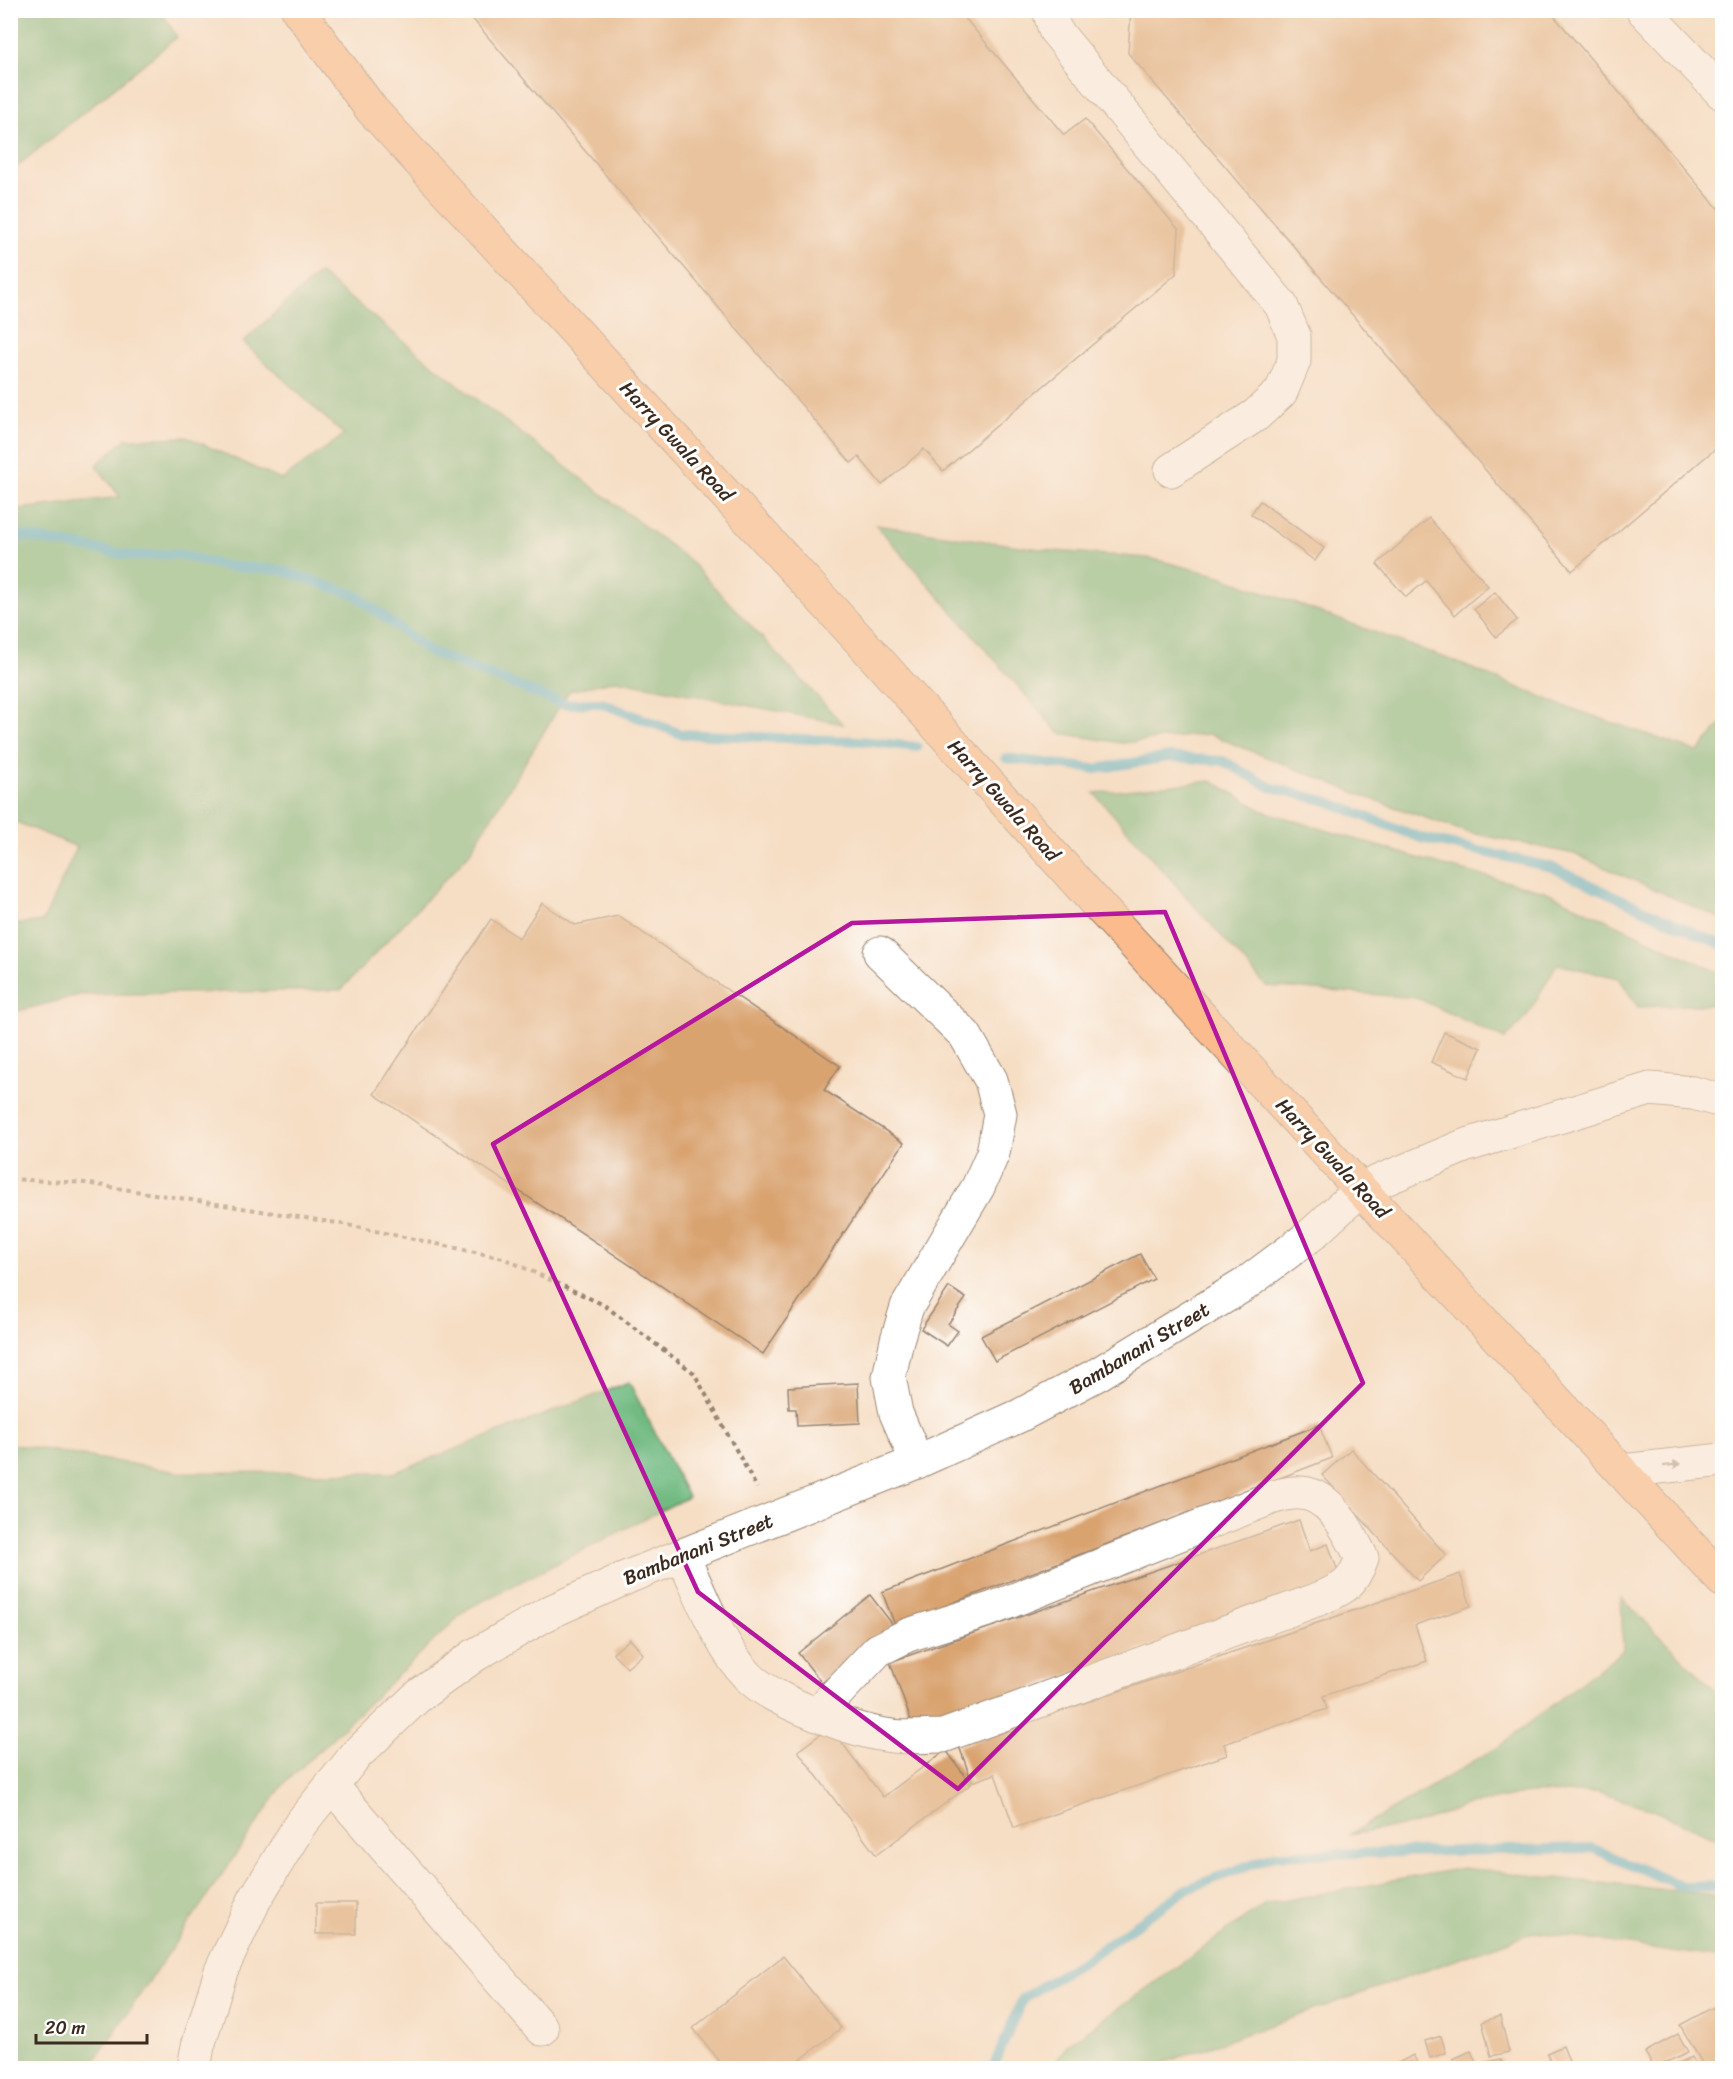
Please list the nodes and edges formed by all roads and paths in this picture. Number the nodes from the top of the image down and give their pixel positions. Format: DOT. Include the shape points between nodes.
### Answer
graph roads {
  1 [pos="298,10"];
  2 [pos="1049,10"];
  3 [pos="1643,10"];
  4 [pos="1722,93"];
  5 [pos="1171,470"];
  6 [pos="880,953"];
  7 [pos="1722,1101"];
  8 [pos="10,1179"];
  9 [pos="1361,1189"];
  10 [pos="1722,1460"];
  11 [pos="917,1462"];
  12 [pos="1622,1471"];
  13 [pos="774,1518"];
  14 [pos="682,1555"];
  15 [pos="1722,1580"];
  16 [pos="817,1714"];
  17 [pos="331,1785"];
  18 [pos="542,2029"];
  19 [pos="194,2068"];
  1 -- 9 [label="main road, Harry Gwala Road" via="372,110"];
  2 -- 5 [label="street" via="1055,30 1281,305 1294,336 1294,361 1281,392 1256,415"];
  3 -- 4 [label="street"];
  6 -- 11 [label="street" via="966,1035 991,1080 1000,1114 993,1153 978,1187 907,1307 897,1340 889,1377 896,1413"];
  7 -- 9 [label="street, Bambanani Street" via="1693,1093 1650,1089 1464,1146"];
  8 -- 13 [label="path" via="85,1183 332,1222 503,1258 604,1305 694,1373"];
  9 -- 11 [label="street, Bambanani Street" via="1311,1235 1234,1291 1098,1374 1019,1416"];
  9 -- 12 [label="main road, Harry Gwala Road"];
  12 -- 10 [label="street, one-way"];
  11 -- 13 [label="street, Bambanani Street"];
  12 -- 15 [label="main road, Harry Gwala Road"];
  13 -- 14 [label="street, Bambanani Street"];
  14 -- 16 [label="street" via="724,1641 747,1676 782,1701"];
  14 -- 17 [label="street, Bambanani Street" via="550,1612 475,1655 417,1697 356,1755"];
  16 -- 16 [label="street" via="891,1736 943,1736 1333,1593 1355,1578 1362,1558 1342,1520 1318,1498 1295,1492 1271,1498 991,1609 908,1635 878,1650"];
  17 -- 18 [label="street"];
  17 -- 19 [label="street, Bambanani Street" via="301,1823 255,1899 220,1971"];
}
